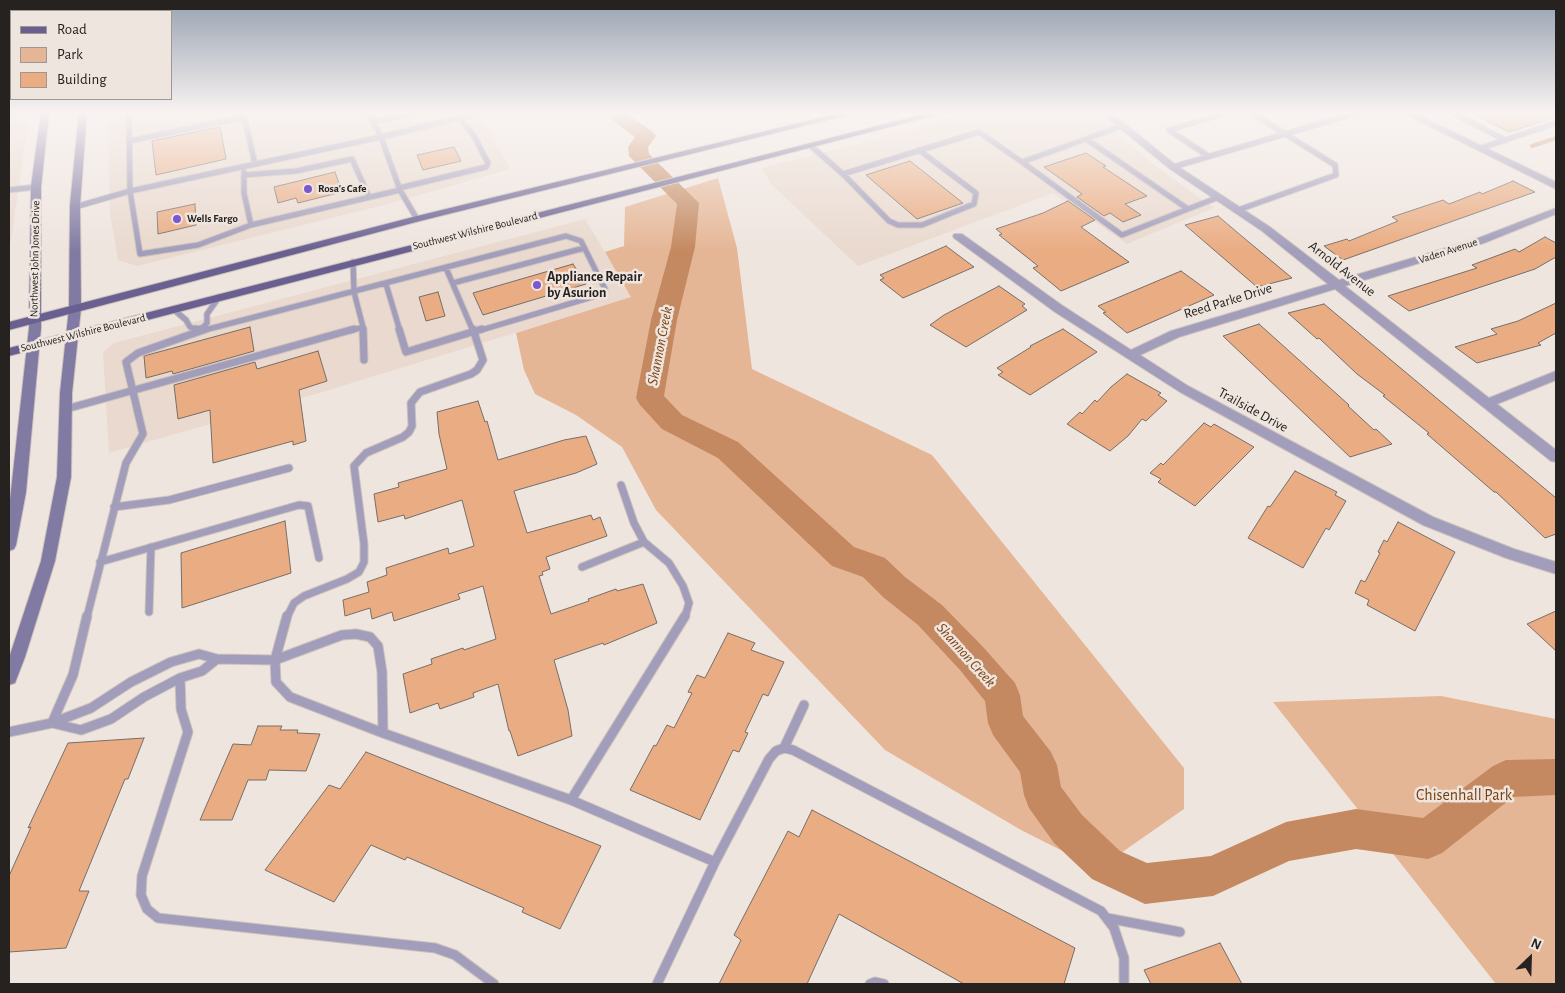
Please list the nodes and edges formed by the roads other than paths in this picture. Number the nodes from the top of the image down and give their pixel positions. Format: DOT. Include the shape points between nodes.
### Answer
graph roads {
  1 [pos="39,158"];
  2 [pos="79,158"];
  3 [pos="129,158"];
  4 [pos="253,158"];
  5 [pos="281,158"];
  6 [pos="389,158"];
  7 [pos="486,158"];
  8 [pos="667,158"];
  9 [pos="762,158"];
  10 [pos="825,158"];
  11 [pos="893,158"];
  12 [pos="930,158"];
  13 [pos="1017,158"];
  14 [pos="1032,158"];
  15 [pos="1114,158"];
  16 [pos="1162,158"];
  17 [pos="1201,158"];
  18 [pos="1324,158"];
  19 [pos="1501,158"];
  20 [pos="1022,162"];
  21 [pos="254,164"];
  22 [pos="244,166"];
  23 [pos="638,166"];
  24 [pos="1173,167"];
  25 [pos="843,174"];
  26 [pos="244,175"];
  27 [pos="36,186"];
  28 [pos="1556,186"];
  29 [pos="400,189"];
  30 [pos="9,190"];
  31 [pos="130,191"];
  32 [pos="369,197"];
  33 [pos="1219,198"];
  34 [pos="75,207"];
  35 [pos="1188,209"];
  36 [pos="1238,210"];
  37 [pos="1556,211"];
  38 [pos="416,219"];
  39 [pos="251,225"];
  40 [pos="958,236"];
  41 [pos="584,248"];
  42 [pos="352,262"];
  43 [pos="446,268"];
  44 [pos="386,284"];
  45 [pos="453,284"];
  46 [pos="1339,285"];
  47 [pos="354,292"];
  48 [pos="219,297"];
  49 [pos="74,308"];
  50 [pos="173,309"];
  51 [pos="35,319"];
  52 [pos="9,326"];
  53 [pos="363,327"];
  54 [pos="200,332"];
  55 [pos="474,332"];
  56 [pos="71,336"];
  57 [pos="32,346"];
  58 [pos="9,352"];
  59 [pos="1130,355"];
  60 [pos="364,360"];
  61 [pos="1556,375"];
  62 [pos="132,389"];
  63 [pos="1488,403"];
  64 [pos="66,409"];
  65 [pos="1556,457"];
  66 [pos="289,468"];
  67 [pos="621,486"];
  68 [pos="114,507"];
  69 [pos="644,542"];
  70 [pos="9,545"];
  71 [pos="151,547"];
  72 [pos="319,558"];
  73 [pos="100,562"];
  74 [pos="582,567"];
  75 [pos="1556,568"];
  76 [pos="149,612"];
  77 [pos="217,659"];
  78 [pos="275,660"];
  79 [pos="9,678"];
  80 [pos="180,678"];
  81 [pos="804,704"];
  82 [pos="52,723"];
  83 [pos="9,732"];
  84 [pos="383,732"];
  85 [pos="784,748"];
  86 [pos="571,800"];
  87 [pos="715,862"];
  88 [pos="1106,918"];
  89 [pos="1180,932"];
  90 [pos="494,984"];
  91 [pos="657,984"];
  92 [pos="870,984"];
  93 [pos="884,984"];
  94 [pos="1124,984"];
  1 -- 27 [label="main road, Northwest John Jones Drive"];
  2 -- 34 [label="main road"];
  3 -- 31 [label="lane"];
  4 -- 21 [label="lane"];
  5 -- 21 [label="lane"];
  6 -- 29 [label="lane"];
  7 -- 29 [label="lane" via="486,167"];
  8 -- 23 [label="main road, Southwest Wilshire Boulevard"];
  9 -- 42 [label="main road, Southwest Wilshire Boulevard"];
  10 -- 25 [label="lane"];
  11 -- 25 [label="lane"];
  12 -- 25 [label="lane" via="976,193 974,204 922,224 898,225 890,221"];
  13 -- 20 [label="lane"];
  14 -- 20 [label="lane"];
  15 -- 35 [label="lane"];
  16 -- 24 [label="street, Arnold Avenue"];
  17 -- 24 [label="lane"];
  18 -- 36 [label="lane" via="1335,165 1336,175"];
  19 -- 28 [label="street"];
  20 -- 35 [label="lane" via="1122,235"];
  21 -- 22 [label="lane"];
  22 -- 26 [label="lane"];
  22 -- 31 [label="lane"];
  23 -- 38 [label="main road, Southwest Wilshire Boulevard"];
  24 -- 33 [label="street, Arnold Avenue"];
  26 -- 32 [label="lane" via="296,171 352,159"];
  26 -- 39 [label="lane"];
  27 -- 30 [label="lane"];
  27 -- 51 [label="main road, Northwest John Jones Drive"];
  29 -- 32 [label="lane"];
  29 -- 38 [label="lane"];
  31 -- 34 [label="lane"];
  31 -- 39 [label="lane" via="140,254 198,245"];
  32 -- 39 [label="lane"];
  33 -- 35 [label="lane"];
  33 -- 36 [label="street, Arnold Avenue"];
  34 -- 49 [label="main road"];
  36 -- 46 [label="street, Arnold Avenue"];
  37 -- 46 [label="street, Vaden Avenue" via="1480,241"];
  38 -- 49 [label="main road, Southwest Wilshire Boulevard"];
  40 -- 59 [label="street, Trailside Drive" via="1059,309"];
  41 -- 43 [label="lane" via="581,241 566,236"];
  41 -- 45 [label="lane"];
  41 -- 55 [label="lane" via="605,289 599,295"];
  42 -- 47 [label="lane"];
  42 -- 48 [label="main road, Southwest Wilshire Boulevard"];
  43 -- 44 [label="lane"];
  43 -- 45 [label="lane"];
  44 -- 47 [label="lane"];
  44 -- 55 [label="lane" via="406,352"];
  45 -- 55 [label="lane"];
  46 -- 59 [label="street, Reed Parke Drive" via="1175,334"];
  46 -- 63 [label="street, Arnold Avenue"];
  47 -- 53 [label="lane"];
  47 -- 54 [label="lane"];
  48 -- 50 [label="main road, Southwest Wilshire Boulevard"];
  48 -- 54 [label="lane"];
  49 -- 51 [label="main road, Southwest Wilshire Boulevard"];
  49 -- 56 [label="main road"];
  50 -- 54 [label="lane" via="190,327"];
  50 -- 56 [label="main road, Southwest Wilshire Boulevard"];
  51 -- 52 [label="main road, Southwest Wilshire Boulevard"];
  51 -- 57 [label="main road, Northwest John Jones Drive"];
  53 -- 60 [label="lane"];
  53 -- 62 [label="lane"];
  54 -- 62 [label="lane" via="138,352 126,362"];
  55 -- 78 [label="lane" via="483,360 478,370 420,392 410,403 412,426 409,432 366,453 354,466 364,562 358,572 347,579 294,603 289,610"];
  56 -- 57 [label="main road, Southwest Wilshire Boulevard"];
  56 -- 64 [label="main road"];
  57 -- 58 [label="main road, Southwest Wilshire Boulevard"];
  57 -- 70 [label="main road, Northwest John Jones Drive" via="19,492"];
  59 -- 75 [label="street, Trailside Drive" via="1192,394 1428,520 1511,554"];
  61 -- 63 [label="street"];
  62 -- 64 [label="lane"];
  62 -- 68 [label="lane" via="143,434 126,463"];
  63 -- 65 [label="street, Arnold Avenue"];
  64 -- 79 [label="main road" via="64,477 48,560"];
  66 -- 68 [label="lane" via="169,500"];
  67 -- 69 [label="lane"];
  68 -- 73 [label="lane"];
  69 -- 74 [label="lane"];
  69 -- 86 [label="lane" via="669,563 689,603 684,619"];
  71 -- 72 [label="lane" via="300,505 308,506"];
  71 -- 73 [label="lane"];
  71 -- 76 [label="lane"];
  73 -- 82 [label="lane" via="73,676"];
  77 -- 78 [label="lane"];
  77 -- 80 [label="lane" via="202,671"];
  77 -- 82 [label="lane" via="199,654 171,662 131,682 91,708"];
  78 -- 84 [label="lane" via="276,682 290,698"];
  78 -- 84 [label="lane" via="342,635 370,637 378,646 382,672"];
  80 -- 82 [label="lane" via="111,719 81,730"];
  80 -- 90 [label="lane" via="181,709 188,732 142,876 142,896 147,909 158,918 434,948 454,955"];
  81 -- 85 [label="lane"];
  82 -- 83 [label="lane"];
  84 -- 86 [label="lane"];
  85 -- 87 [label="lane" via="776,751 770,759"];
  85 -- 88 [label="lane" via="814,760 1092,906"];
  86 -- 87 [label="lane"];
  87 -- 91 [label="lane"];
  88 -- 89 [label="lane"];
  88 -- 94 [label="lane" via="1114,928 1124,958"];
  92 -- 93 [label="lane"];
}
